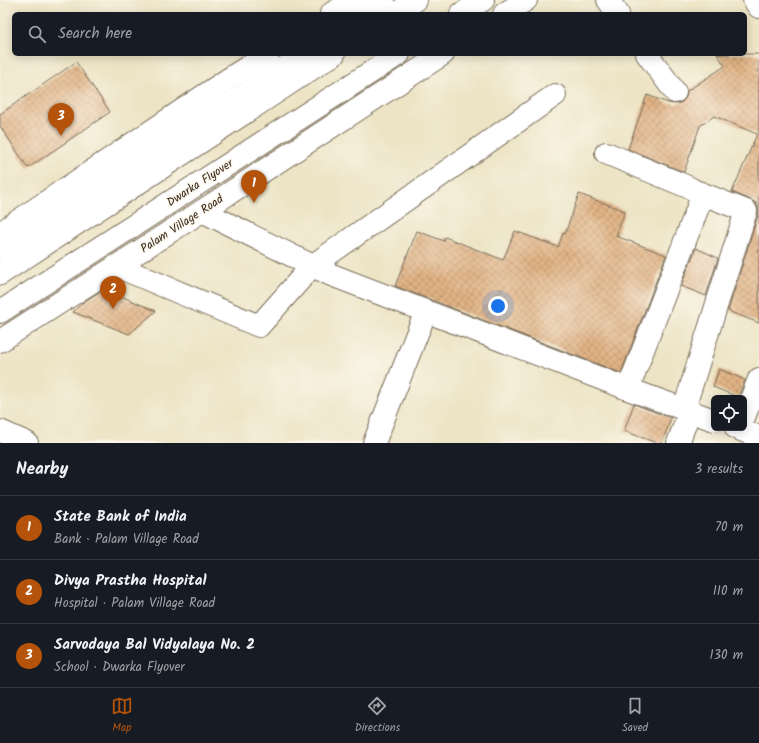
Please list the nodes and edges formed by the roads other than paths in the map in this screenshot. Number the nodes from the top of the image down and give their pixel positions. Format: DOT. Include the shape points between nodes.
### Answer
graph roads {
  1 [pos="354,0"];
  2 [pos="383,0"];
  3 [pos="416,0"];
  4 [pos="483,0"];
  5 [pos="526,0"];
  6 [pos="608,0"];
  7 [pos="754,0"];
  8 [pos="759,7"];
  9 [pos="335,12"];
  10 [pos="366,12"];
  11 [pos="398,12"];
  12 [pos="464,12"];
  13 [pos="507,12"];
  14 [pos="617,12"];
  15 [pos="265,56"];
  16 [pos="301,56"];
  17 [pos="331,56"];
  18 [pos="396,56"];
  19 [pos="440,56"];
  20 [pos="649,56"];
  21 [pos="675,92"];
  22 [pos="555,95"];
  23 [pos="606,153"];
  24 [pos="698,192"];
  25 [pos="202,211"];
  26 [pos="0,233"];
  27 [pos="0,250"];
  28 [pos="116,266"];
  29 [pos="312,266"];
  30 [pos="0,274"];
  31 [pos="426,311"];
  32 [pos="0,312"];
  33 [pos="0,341"];
  34 [pos="759,378"];
  35 [pos="628,389"];
  36 [pos="687,410"];
  37 [pos="747,415"];
  38 [pos="711,419"];
  39 [pos="0,431"];
  40 [pos="27,443"];
  41 [pos="374,443"];
  42 [pos="678,443"];
  1 -- 9 [label="street"];
  2 -- 10 [label="street"];
  3 -- 11 [label="street"];
  4 -- 12 [label="street"];
  5 -- 13 [label="street"];
  6 -- 14 [label="street"];
  7 -- 8 [label="street"];
  15 -- 26 [label="street"];
  16 -- 27 [label="street"];
  17 -- 30 [label="street"];
  18 -- 32 [label="street, Dwarka Flyover"];
  19 -- 25 [label="street, Palam Village Road"];
  20 -- 21 [label="street"];
  22 -- 29 [label="street"];
  23 -- 24 [label="street"];
  24 -- 35 [label="street" via="700,203"];
  24 -- 36 [label="street" via="746,211"];
  25 -- 28 [label="street, Palam Village Road"];
  25 -- 29 [label="street"];
  28 -- 29 [label="street" via="259,326"];
  28 -- 33 [label="street, Palam Village Road"];
  29 -- 31 [label="street"];
  31 -- 35 [label="street"];
  31 -- 41 [label="street"];
  34 -- 37 [label="street"];
  35 -- 36 [label="street"];
  36 -- 38 [label="street"];
  36 -- 42 [label="street"];
  39 -- 40 [label="street"];
}
